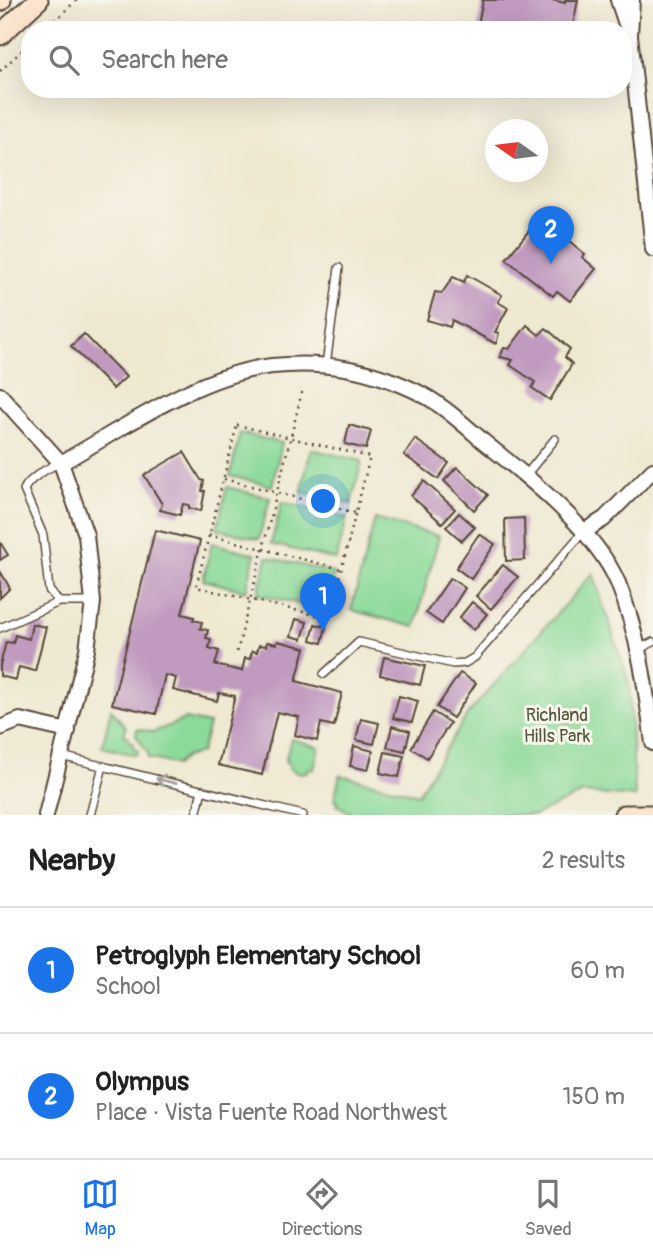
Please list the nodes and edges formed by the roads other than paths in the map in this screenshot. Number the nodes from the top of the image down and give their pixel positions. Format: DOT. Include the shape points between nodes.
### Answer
graph roads {
  1 [pos="38,0"];
  2 [pos="618,0"];
  3 [pos="632,0"];
  4 [pos="625,21"];
  5 [pos="631,21"];
  6 [pos="0,35"];
  7 [pos="632,54"];
  8 [pos="653,249"];
  9 [pos="339,268"];
  10 [pos="326,365"];
  11 [pos="1,400"];
  12 [pos="555,439"];
  13 [pos="61,463"];
  14 [pos="653,470"];
  15 [pos="526,475"];
  16 [pos="583,532"];
  17 [pos="59,602"];
  18 [pos="93,602"];
  19 [pos="0,628"];
  20 [pos="653,642"];
  21 [pos="639,649"];
  22 [pos="324,674"];
  23 [pos="0,728"];
  24 [pos="68,731"];
  25 [pos="653,743"];
  26 [pos="61,756"];
  27 [pos="103,766"];
  28 [pos="202,790"];
  29 [pos="46,815"];
  30 [pos="90,815"];
  31 [pos="196,815"];
  32 [pos="303,815"];
  33 [pos="624,815"];
  34 [pos="653,815"];
  1 -- 6 [label="street"];
  2 -- 4 [label="street"];
  3 -- 5 [label="street"];
  7 -- 8 [label="street"];
  9 -- 10 [label="lane"];
  10 -- 13 [label="street" via="271,366 224,376"];
  10 -- 15 [label="street" via="387,379 437,403"];
  11 -- 13 [label="street"];
  12 -- 15 [label="lane"];
  13 -- 17 [label="lane" via="50,466 24,491 43,535 48,590"];
  13 -- 18 [label="street" via="86,536"];
  14 -- 16 [label="street" via="604,519"];
  15 -- 16 [label="street"];
  16 -- 21 [label="street" via="618,582"];
  16 -- 22 [label="lane" via="465,663 359,642"];
  17 -- 18 [label="lane"];
  17 -- 19 [label="lane"];
  18 -- 24 [label="street"];
  20 -- 21 [label="lane"];
  21 -- 25 [label="street"];
  23 -- 24 [label="street" via="20,720"];
  24 -- 26 [label="street"];
  26 -- 27 [label="lane"];
  26 -- 29 [label="street"];
  28 -- 27 [label="lane, one-way"];
  27 -- 30 [label="lane"];
  28 -- 31 [label="lane"];
  28 -- 32 [label="lane"];
  33 -- 34 [label="street"];
}
